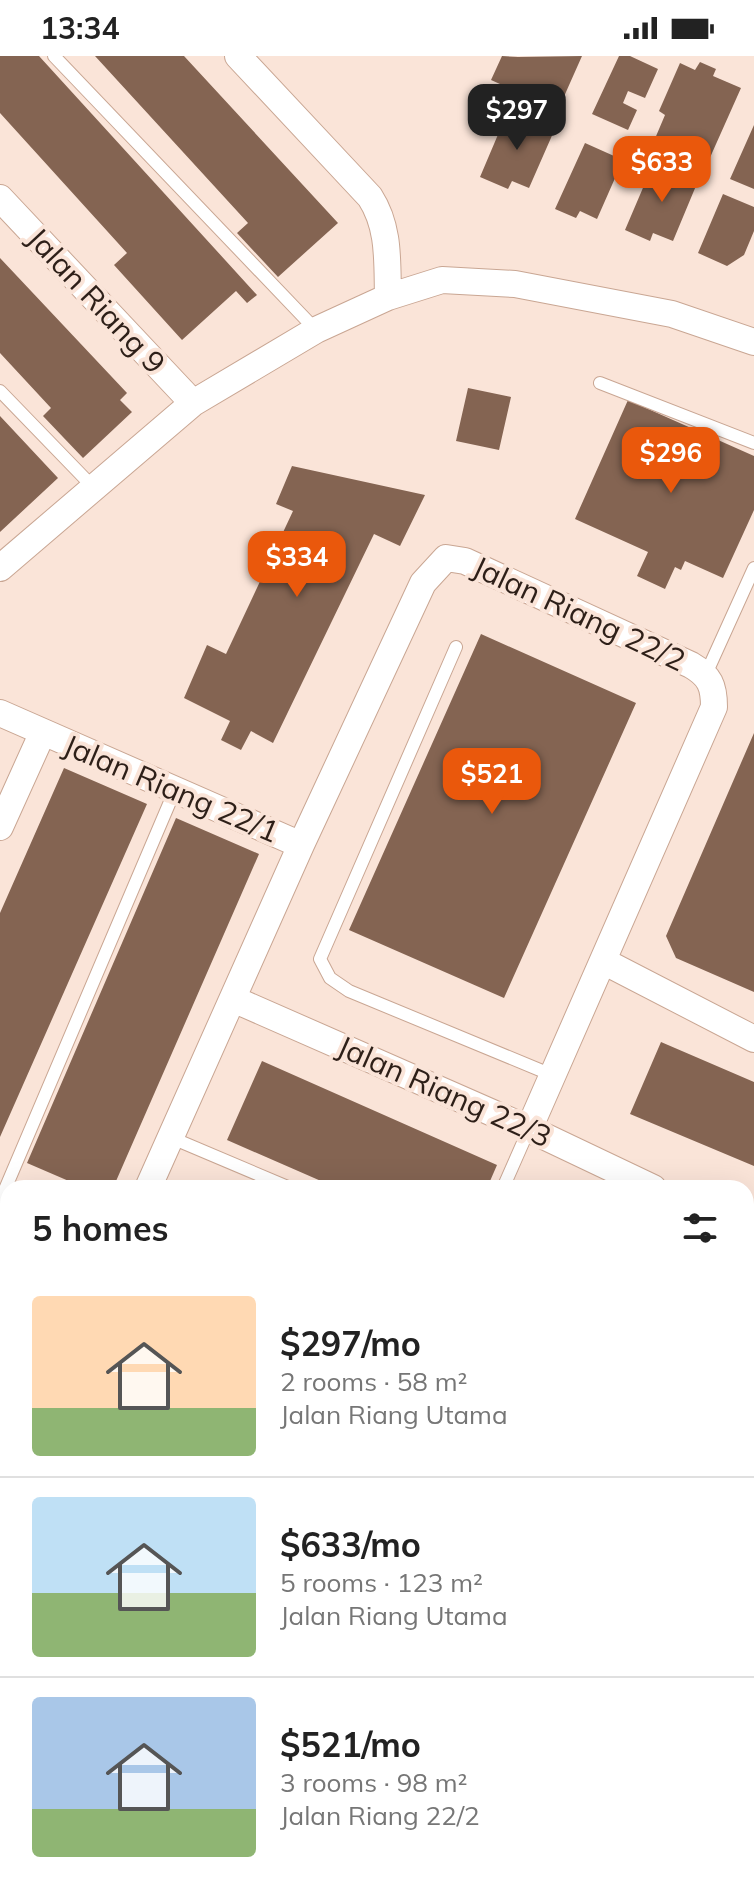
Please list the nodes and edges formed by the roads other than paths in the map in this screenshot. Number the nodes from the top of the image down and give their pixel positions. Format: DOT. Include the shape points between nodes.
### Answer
graph roads {
  1 [pos="54,56"];
  2 [pos="245,58"];
  3 [pos="0,198"];
  4 [pos="388,297"];
  5 [pos="316,330"];
  6 [pos="754,342"];
  7 [pos="600,383"];
  8 [pos="0,391"];
  9 [pos="193,403"];
  10 [pos="754,443"];
  11 [pos="94,488"];
  12 [pos="0,568"];
  13 [pos="754,568"];
  14 [pos="456,647"];
  15 [pos="706,674"];
  16 [pos="0,713"];
  17 [pos="42,734"];
  18 [pos="175,790"];
  19 [pos="0,827"];
  20 [pos="301,845"];
  21 [pos="605,962"];
  22 [pos="233,999"];
  23 [pos="754,1039"];
  24 [pos="552,1075"];
  25 [pos="529,1129"];
  26 [pos="172,1138"];
  27 [pos="9,1180"];
  28 [pos="152,1180"];
  29 [pos="271,1180"];
  30 [pos="507,1180"];
  31 [pos="636,1180"];
  1 -- 5 [label="lane"];
  2 -- 4 [label="street" via="381,214"];
  3 -- 9 [label="street, Jalan Riang 9"];
  4 -- 5 [label="street"];
  4 -- 6 [label="street" via="442,280 515,284 672,314"];
  5 -- 9 [label="street"];
  7 -- 10 [label="lane"];
  8 -- 11 [label="lane"];
  9 -- 11 [label="street"];
  11 -- 12 [label="street"];
  13 -- 15 [label="lane"];
  14 -- 24 [label="lane" via="320,959 330,978 349,991"];
  15 -- 20 [label="street, Jalan Riang 22/2" via="465,561 446,558 423,583"];
  15 -- 21 [label="street, Jalan Riang 22/2" via="714,688 714,707"];
  16 -- 17 [label="street, Jalan Riang 22/1"];
  17 -- 18 [label="street, Jalan Riang 22/1"];
  17 -- 19 [label="street, Jalan Riang 22/1"];
  18 -- 20 [label="street, Jalan Riang 22/1"];
  18 -- 27 [label="lane"];
  20 -- 22 [label="street, Jalan Riang 22/2"];
  21 -- 23 [label="street"];
  21 -- 24 [label="street, Jalan Riang 22/2"];
  22 -- 25 [label="street, Jalan Riang 22/3"];
  22 -- 26 [label="street, Jalan Riang 22/2"];
  24 -- 25 [label="street, Jalan Riang 22/2"];
  25 -- 30 [label="lane, Jalan Riang 22/2"];
  25 -- 31 [label="street, Jalan Riang 22/3"];
  26 -- 28 [label="street, Jalan Riang 22/2"];
  26 -- 29 [label="lane"];
}
